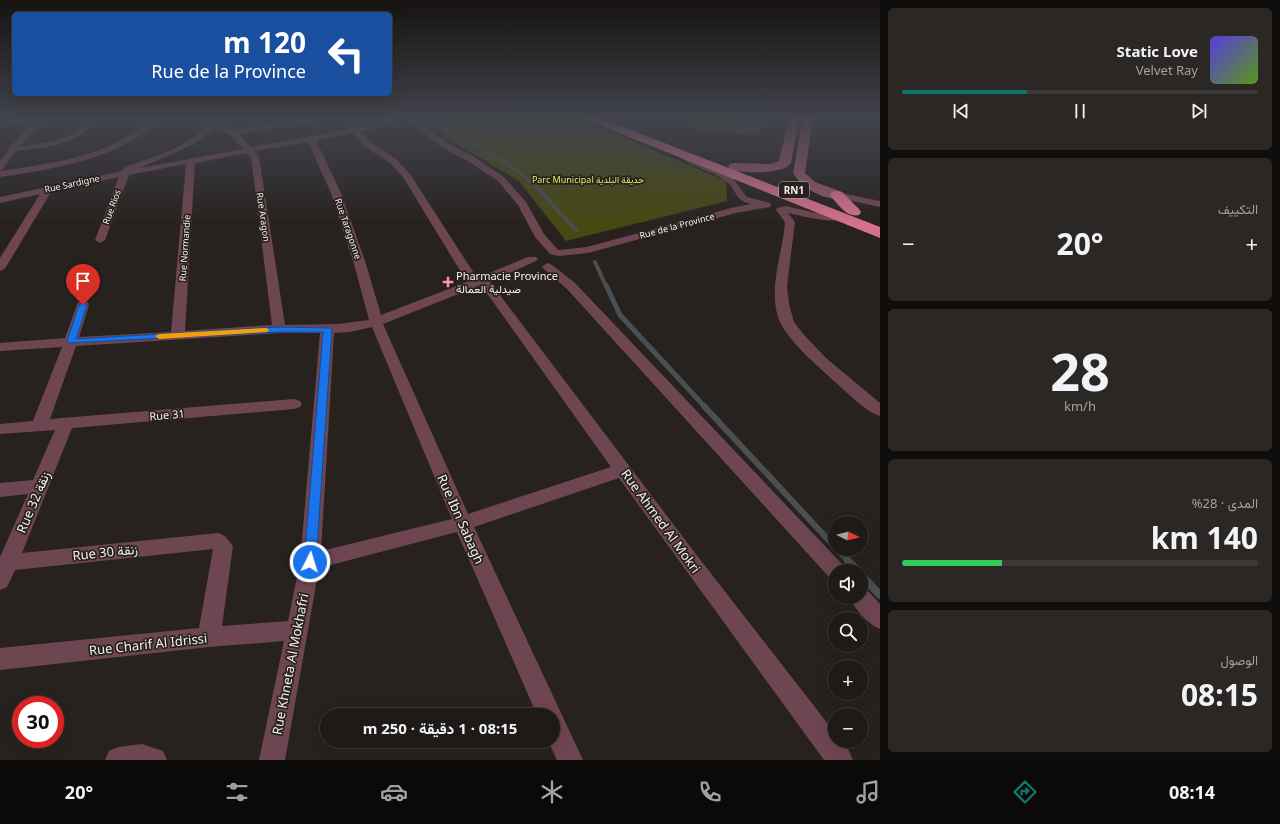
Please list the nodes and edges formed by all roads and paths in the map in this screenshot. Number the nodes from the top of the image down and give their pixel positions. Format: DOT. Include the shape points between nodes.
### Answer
graph roads {
  1 [pos="10,153"];
  2 [pos="93,153"];
  3 [pos="169,153"];
  4 [pos="235,153"];
  5 [pos="252,153"];
  6 [pos="318,153"];
  7 [pos="381,153"];
  8 [pos="460,153"];
  9 [pos="678,153"];
  10 [pos="701,153"];
  11 [pos="787,153"];
  12 [pos="802,153"];
  13 [pos="684,156"];
  14 [pos="191,161"];
  15 [pos="0,167"];
  16 [pos="734,167"];
  17 [pos="125,173"];
  18 [pos="0,174"];
  19 [pos="48,189"];
  20 [pos="838,195"];
  21 [pos="742,197"];
  22 [pos="0,200"];
  23 [pos="880,204"];
  24 [pos="766,205"];
  25 [pos="783,209"];
  26 [pos="737,210"];
  27 [pos="854,212"];
  28 [pos="840,217"];
  29 [pos="880,223"];
  30 [pos="880,233"];
  31 [pos="539,235"];
  32 [pos="100,240"];
  33 [pos="561,257"];
  34 [pos="540,261"];
  35 [pos="0,267"];
  36 [pos="479,282"];
  37 [pos="571,286"];
  38 [pos="83,305"];
  39 [pos="376,322"];
  40 [pos="279,329"];
  41 [pos="328,329"];
  42 [pos="178,335"];
  43 [pos="71,341"];
  44 [pos="0,347"];
  45 [pos="294,404"];
  46 [pos="880,411"];
  47 [pos="66,424"];
  48 [pos="39,426"];
  49 [pos="0,429"];
  50 [pos="623,470"];
  51 [pos="40,486"];
  52 [pos="0,490"];
  53 [pos="462,523"];
  54 [pos="310,562"];
  55 [pos="8,563"];
  56 [pos="829,564"];
  57 [pos="0,581"];
  58 [pos="866,604"];
  59 [pos="880,619"];
  60 [pos="297,630"];
  61 [pos="209,637"];
  62 [pos="0,659"];
  63 [pos="546,708"];
  64 [pos="560,738"];
  65 [pos="118,760"];
  66 [pos="154,760"];
  67 [pos="272,760"];
  68 [pos="570,760"];
  69 [pos="840,760"];
  1 -- 15 [label="street"];
  2 -- 18 [label="street"];
  3 -- 17 [label="street" via="128,169"];
  4 -- 14 [label="street, Rue Sardigne"];
  5 -- 40 [label="street, Rue Aragon" via="256,162"];
  6 -- 39 [label="street, Rue Taragonne" via="336,193"];
  7 -- 36 [label="street, Rue Ahmed Al Mokri" via="407,176"];
  8 -- 31 [label="street" via="501,178 522,204"];
  9 -- 13 [label="highway, RN1"];
  10 -- 16 [label="highway, RN1"];
  11 -- 16 [label="street" via="785,163 772,168"];
  12 -- 20 [label="street" via="799,173 803,180"];
  13 -- 21 [label="street" via="695,164 729,179"];
  13 -- 28 [label="highway, RN1"];
  14 -- 17 [label="street, Rue Sardigne"];
  14 -- 42 [label="street, Rue Normandie"];
  16 -- 27 [label="highway, RN1"];
  17 -- 19 [label="street, Rue Sardigne"];
  17 -- 32 [label="street, Rue Rios"];
  19 -- 22 [label="street, Rue Sardigne"];
  19 -- 35 [label="street"];
  20 -- 23 [label="street"];
  20 -- 27 [label="highway"];
  21 -- 24 [label="street"];
  21 -- 26 [label="street"];
  24 -- 25 [label="street"];
  24 -- 26 [label="street, Rue de la Province"];
  25 -- 28 [label="street" via="816,216"];
  25 -- 46 [label="street" via="790,222 781,286 787,322 804,344 832,372"];
  26 -- 33 [label="street, Rue de la Province"];
  27 -- 29 [label="highway, RN1"];
  28 -- 30 [label="highway, RN1"];
  31 -- 33 [label="street"];
  31 -- 34 [label="street"];
  33 -- 34 [label="street"];
  33 -- 34 [label="street"];
  33 -- 37 [label="street"];
  34 -- 36 [label="street"];
  34 -- 37 [label="street"];
  36 -- 39 [label="street"];
  36 -- 50 [label="street, Rue Ahmed Al Mokri"];
  37 -- 56 [label="street"];
  38 -- 43 [label="street"];
  39 -- 41 [label="street" via="354,328"];
  39 -- 53 [label="street, Rue Ibn Sabagh"];
  40 -- 41 [label="street"];
  40 -- 42 [label="street"];
  41 -- 54 [label="street, Rue Khneta Al Mokhafri"];
  42 -- 43 [label="street"];
  43 -- 44 [label="street"];
  43 -- 48 [label="street"];
  45 -- 47 [label="street, Rue 31"];
  47 -- 48 [label="street, Rue 31"];
  47 -- 51 [label="street, Rue 32 زنقة"];
  48 -- 49 [label="street, Rue 31"];
  50 -- 53 [label="street"];
  50 -- 69 [label="street, Rue Ahmed Al Mokri"];
  51 -- 52 [label="street"];
  51 -- 55 [label="street, Rue 32 زنقة"];
  53 -- 54 [label="street"];
  53 -- 63 [label="street, Rue Ibn Sabagh"];
  54 -- 60 [label="street, Rue Khneta Al Mokhafri"];
  55 -- 57 [label="street, Rue 32 زنقة"];
  55 -- 61 [label="street, Rue 30 زنقة" via="218,542 223,549"];
  58 -- 59 [label="street"];
  60 -- 61 [label="street, Rue Charif Al Idrissi"];
  60 -- 67 [label="street, Rue Khneta Al Mokhafri"];
  61 -- 62 [label="street, Rue Charif Al Idrissi"];
  64 -- 68 [label="street"];
  65 -- 66 [label="street" via="142,757"];
}
